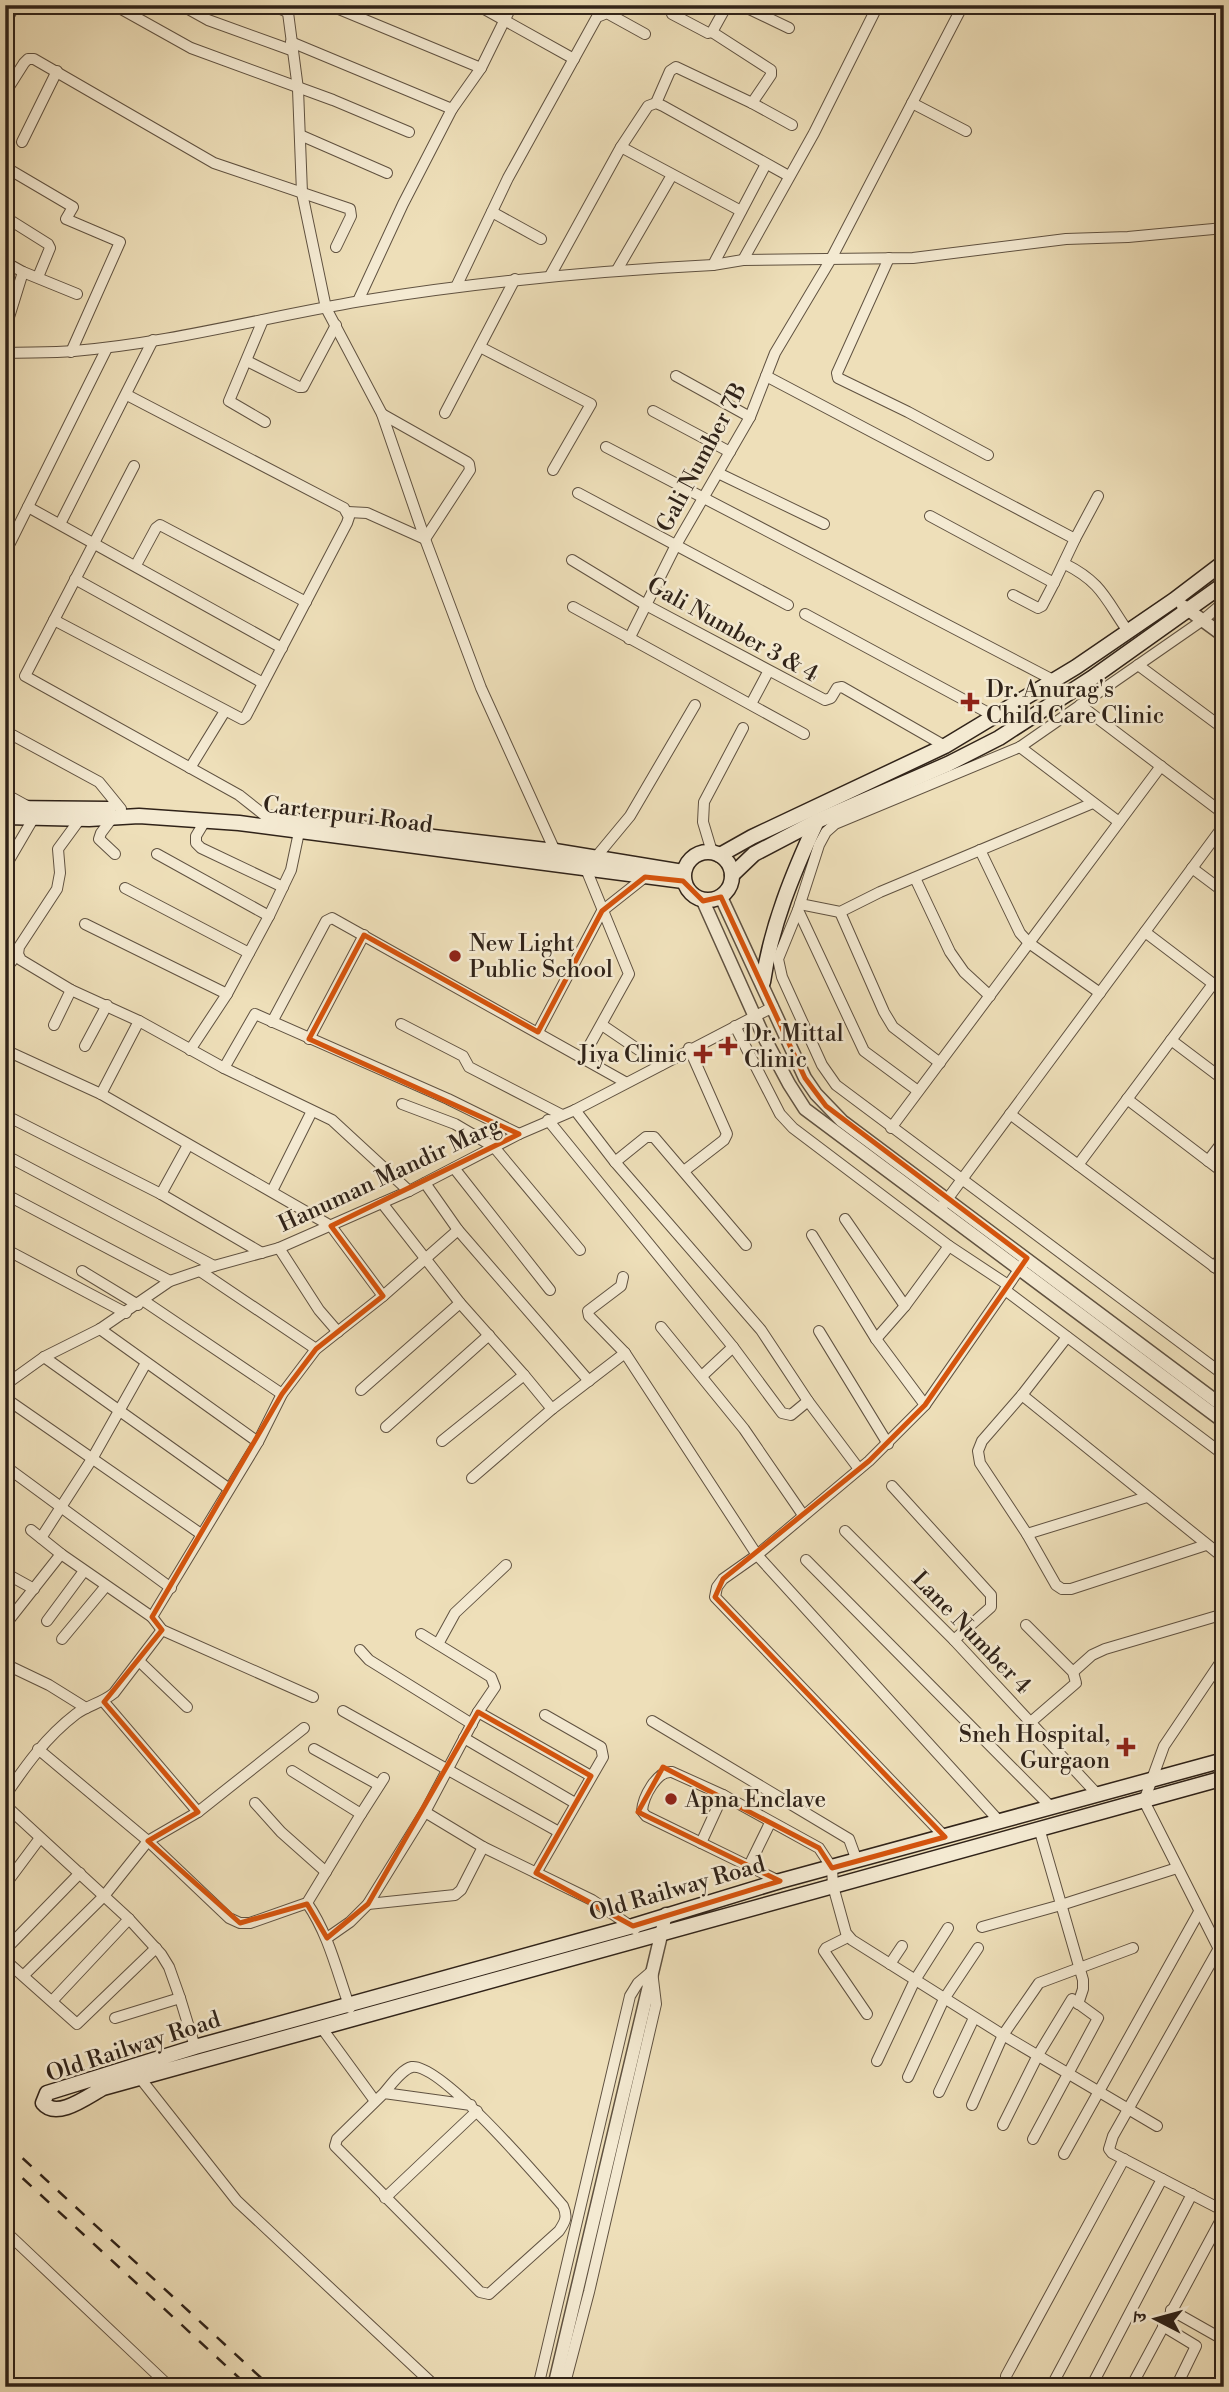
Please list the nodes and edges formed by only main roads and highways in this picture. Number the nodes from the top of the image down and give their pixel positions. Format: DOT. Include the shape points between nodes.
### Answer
graph roads {
  1 [pos="1224,562"];
  2 [pos="1224,584"];
  3 [pos="5,808"];
  4 [pos="117,813"];
  5 [pos="37,816"];
  6 [pos="5,817"];
  7 [pos="817,821"];
  8 [pos="716,854"];
  9 [pos="732,875"];
  10 [pos="683,876"];
  11 [pos="762,982"];
  12 [pos="1224,1760"];
  13 [pos="1224,1777"];
  14 [pos="637,1932"];
  15 [pos="351,2011"];
  1 -- 8 [label="main road" via="1076,667 945,746"];
  2 -- 7 [label="main road" via="999,738"];
  3 -- 5 [label="main road, Carterpuri Road"];
  4 -- 5 [label="main road, Carterpuri Road"];
  4 -- 5 [label="main road, Carterpuri Road" via="80,819"];
  4 -- 10 [label="main road, Carterpuri Road" via="251,824 645,877"];
  4 -- 10 [label="main road, Carterpuri Road" via="268,818 555,851"];
  5 -- 6 [label="main road, Carterpuri Road"];
  7 -- 9 [label="main road" via="754,854"];
  7 -- 11 [label="main road" via="780,910"];
  8 -- 9 [label="main road" via="730,866"];
  8 -- 10 [label="main road" via="694,856"];
  9 -- 10 [label="main road" via="729,889 712,901 693,897"];
  12 -- 14 [label="main road, Old Railway Road" via="666,1914"];
  13 -- 14 [label="main road, Old Railway Road" via="663,1931"];
  14 -- 15 [label="main road, Old Railway Road"];
  15 -- 15 [label="main road, Old Railway Road" via="321,2027 103,2088 57,2110 43,2103 47,2093 195,2047"];
}
